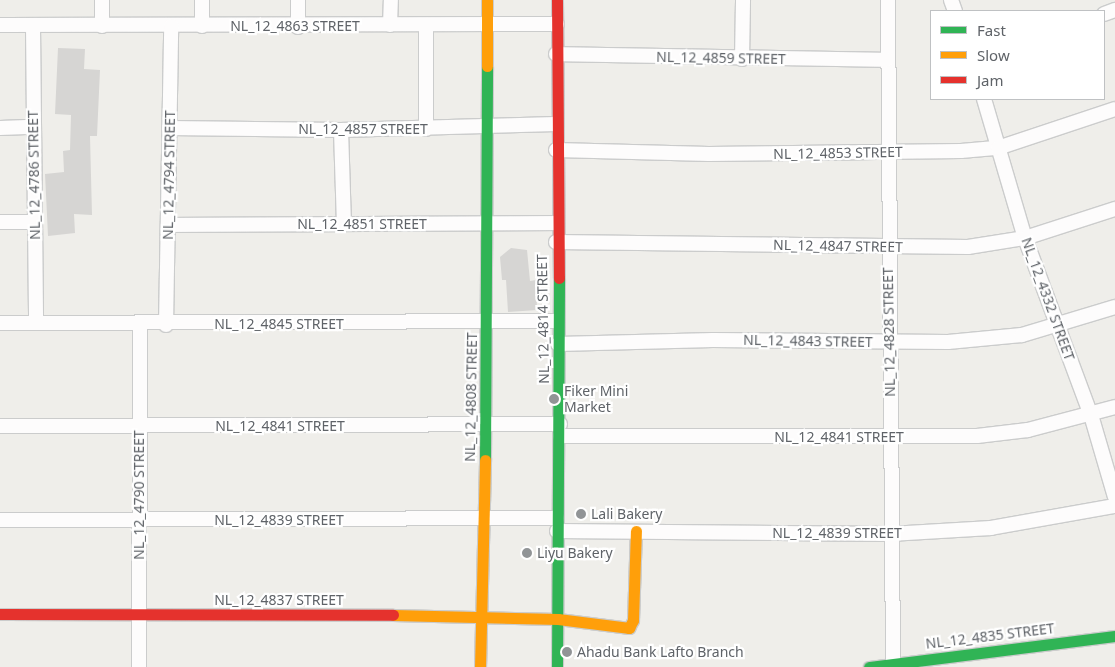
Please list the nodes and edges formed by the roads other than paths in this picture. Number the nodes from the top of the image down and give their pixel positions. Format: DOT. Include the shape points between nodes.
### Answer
graph roads {
  1 [pos="102,0"];
  2 [pos="202,0"];
  3 [pos="298,0"];
  4 [pos="391,0"];
  5 [pos="486,0"];
  6 [pos="557,0"];
  7 [pos="743,0"];
  8 [pos="888,0"];
  9 [pos="487,24"];
  10 [pos="557,24"];
  11 [pos="0,25"];
  12 [pos="390,25"];
  13 [pos="426,25"];
  14 [pos="102,26"];
  15 [pos="171,26"];
  16 [pos="202,26"];
  17 [pos="32,27"];
  18 [pos="298,27"];
  19 [pos="556,54"];
  20 [pos="742,59"];
  21 [pos="887,60"];
  22 [pos="984,100"];
  23 [pos="1115,109"];
  24 [pos="556,124"];
  25 [pos="33,127"];
  26 [pos="0,128"];
  27 [pos="169,128"];
  28 [pos="485,128"];
  29 [pos="426,129"];
  30 [pos="341,130"];
  31 [pos="998,148"];
  32 [pos="556,150"];
  33 [pos="888,153"];
  34 [pos="1115,209"];
  35 [pos="0,222"];
  36 [pos="34,222"];
  37 [pos="344,223"];
  38 [pos="556,223"];
  39 [pos="484,224"];
  40 [pos="169,225"];
  41 [pos="1025,238"];
  42 [pos="556,242"];
  43 [pos="888,248"];
  44 [pos="1115,308"];
  45 [pos="557,321"];
  46 [pos="486,322"];
  47 [pos="0,323"];
  48 [pos="36,323"];
  49 [pos="140,323"];
  50 [pos="166,325"];
  51 [pos="1057,326"];
  52 [pos="889,342"];
  53 [pos="558,344"];
  54 [pos="1115,407"];
  55 [pos="1091,415"];
  56 [pos="486,425"];
  57 [pos="0,426"];
  58 [pos="140,426"];
  59 [pos="560,430"];
  60 [pos="892,438"];
  61 [pos="1115,497"];
  62 [pos="1115,506"];
  63 [pos="0,520"];
  64 [pos="139,520"];
  65 [pos="482,521"];
  66 [pos="557,525"];
  67 [pos="636,531"];
  68 [pos="890,534"];
  69 [pos="0,614"];
  70 [pos="483,615"];
  71 [pos="139,616"];
  72 [pos="558,618"];
  73 [pos="1115,636"];
  74 [pos="893,664"];
  75 [pos="139,667"];
  76 [pos="480,667"];
  77 [pos="557,667"];
  78 [pos="869,667"];
  79 [pos="873,667"];
  1 -- 14 [label="street"];
  2 -- 16 [label="street"];
  3 -- 18 [label="street"];
  4 -- 12 [label="street"];
  5 -- 9 [label="street"];
  6 -- 10 [label="street, NL_12_4814 STREET"];
  7 -- 20 [label="street"];
  8 -- 21 [label="street, NL_12_4828 STREET"];
  9 -- 10 [label="street, NL_12_4863 STREET"];
  9 -- 13 [label="street, NL_12_4863 STREET"];
  9 -- 28 [label="street, NL_12_4808 STREET"];
  10 -- 19 [label="street, NL_12_4814 STREET"];
  11 -- 17 [label="street, NL_12_4863 STREET"];
  12 -- 13 [label="street, NL_12_4863 STREET"];
  12 -- 18 [label="street, NL_12_4863 STREET"];
  13 -- 29 [label="street"];
  14 -- 15 [label="street, NL_12_4863 STREET"];
  14 -- 17 [label="street, NL_12_4863 STREET"];
  15 -- 16 [label="street, NL_12_4863 STREET"];
  15 -- 27 [label="street, NL_12_4794 STREET"];
  16 -- 18 [label="street, NL_12_4863 STREET"];
  17 -- 25 [label="street, NL_12_4786 STREET"];
  19 -- 20 [label="street, NL_12_4859 STREET"];
  19 -- 24 [label="street, NL_12_4814 STREET"];
  20 -- 21 [label="street, NL_12_4859 STREET"];
  21 -- 33 [label="street, NL_12_4828 STREET"];
  22 -- 31 [label="street, NL_12_4332 STREET"];
  23 -- 31 [label="street, NL_12_4853 STREET"];
  24 -- 28 [label="street, NL_12_4857 STREET"];
  24 -- 32 [label="street, NL_12_4814 STREET"];
  25 -- 26 [label="street"];
  25 -- 36 [label="street, NL_12_4786 STREET"];
  27 -- 30 [label="street, NL_12_4857 STREET"];
  27 -- 40 [label="street, NL_12_4794 STREET"];
  28 -- 29 [label="street, NL_12_4857 STREET"];
  28 -- 39 [label="street, NL_12_4808 STREET"];
  29 -- 30 [label="street, NL_12_4857 STREET"];
  30 -- 37 [label="street"];
  31 -- 33 [label="street, NL_12_4853 STREET"];
  31 -- 41 [label="street, NL_12_4332 STREET"];
  32 -- 33 [label="street, NL_12_4853 STREET"];
  32 -- 38 [label="street, NL_12_4814 STREET"];
  33 -- 43 [label="street, NL_12_4828 STREET"];
  34 -- 41 [label="street, NL_12_4847 STREET"];
  35 -- 36 [label="street"];
  36 -- 48 [label="street, NL_12_4786 STREET"];
  37 -- 39 [label="street, NL_12_4851 STREET"];
  37 -- 40 [label="street, NL_12_4851 STREET"];
  38 -- 39 [label="street, NL_12_4851 STREET"];
  38 -- 42 [label="street, NL_12_4814 STREET"];
  39 -- 46 [label="street, NL_12_4808 STREET"];
  40 -- 50 [label="street, NL_12_4794 STREET"];
  41 -- 43 [label="street, NL_12_4847 STREET" via="968,247"];
  41 -- 51 [label="street, NL_12_4332 STREET"];
  42 -- 43 [label="street, NL_12_4847 STREET"];
  42 -- 45 [label="street, NL_12_4814 STREET"];
  43 -- 52 [label="street, NL_12_4828 STREET"];
  44 -- 51 [label="street, NL_12_4843 STREET"];
  45 -- 46 [label="street, NL_12_4845 STREET"];
  45 -- 53 [label="street, NL_12_4814 STREET"];
  46 -- 50 [label="street, NL_12_4845 STREET"];
  46 -- 56 [label="street, NL_12_4808 STREET"];
  47 -- 48 [label="street, NL_12_4845 STREET"];
  48 -- 49 [label="street, NL_12_4845 STREET"];
  49 -- 50 [label="street, NL_12_4845 STREET"];
  49 -- 58 [label="street, NL_12_4790 STREET"];
  51 -- 52 [label="street, NL_12_4843 STREET" via="985,340"];
  51 -- 55 [label="street, NL_12_4332 STREET"];
  52 -- 53 [label="street, NL_12_4843 STREET" via="713,340"];
  52 -- 60 [label="street, NL_12_4828 STREET"];
  53 -- 59 [label="street, NL_12_4814 STREET"];
  54 -- 55 [label="street, NL_12_4841 STREET"];
  55 -- 60 [label="street, NL_12_4841 STREET" via="978,436"];
  55 -- 61 [label="street, NL_12_4332 STREET"];
  56 -- 58 [label="street, NL_12_4841 STREET"];
  56 -- 59 [label="street, NL_12_4841 STREET"];
  56 -- 65 [label="street, NL_12_4808 STREET"];
  57 -- 58 [label="street, NL_12_4841 STREET"];
  58 -- 64 [label="street, NL_12_4790 STREET"];
  59 -- 60 [label="street, NL_12_4841 STREET"];
  59 -- 66 [label="street, NL_12_4814 STREET"];
  60 -- 68 [label="street, NL_12_4828 STREET"];
  62 -- 68 [label="street, NL_12_4839 STREET" via="991,528"];
  63 -- 64 [label="street, NL_12_4839 STREET"];
  64 -- 65 [label="street, NL_12_4839 STREET"];
  64 -- 71 [label="street, NL_12_4790 STREET"];
  65 -- 66 [label="street, NL_12_4839 STREET"];
  65 -- 70 [label="street, NL_12_4808 STREET"];
  66 -- 67 [label="street, NL_12_4839 STREET"];
  66 -- 72 [label="street, NL_12_4814 STREET"];
  67 -- 68 [label="street, NL_12_4839 STREET"];
  67 -- 72 [label="street, NL_12_4837 STREET" via="633,620 628,628"];
  68 -- 74 [label="street, NL_12_4828 STREET"];
  69 -- 71 [label="street, NL_12_4837 STREET"];
  70 -- 71 [label="street, NL_12_4837 STREET"];
  70 -- 72 [label="street, NL_12_4837 STREET"];
  70 -- 76 [label="street, NL_12_4808 STREET"];
  71 -- 75 [label="street, NL_12_4790 STREET"];
  72 -- 77 [label="street, NL_12_4814 STREET"];
  73 -- 74 [label="street, NL_12_4835 STREET"];
  74 -- 79 [label="street, NL_12_4835 STREET"];
  78 -- 79 [label="street, NL_12_4835 STREET"];
}
